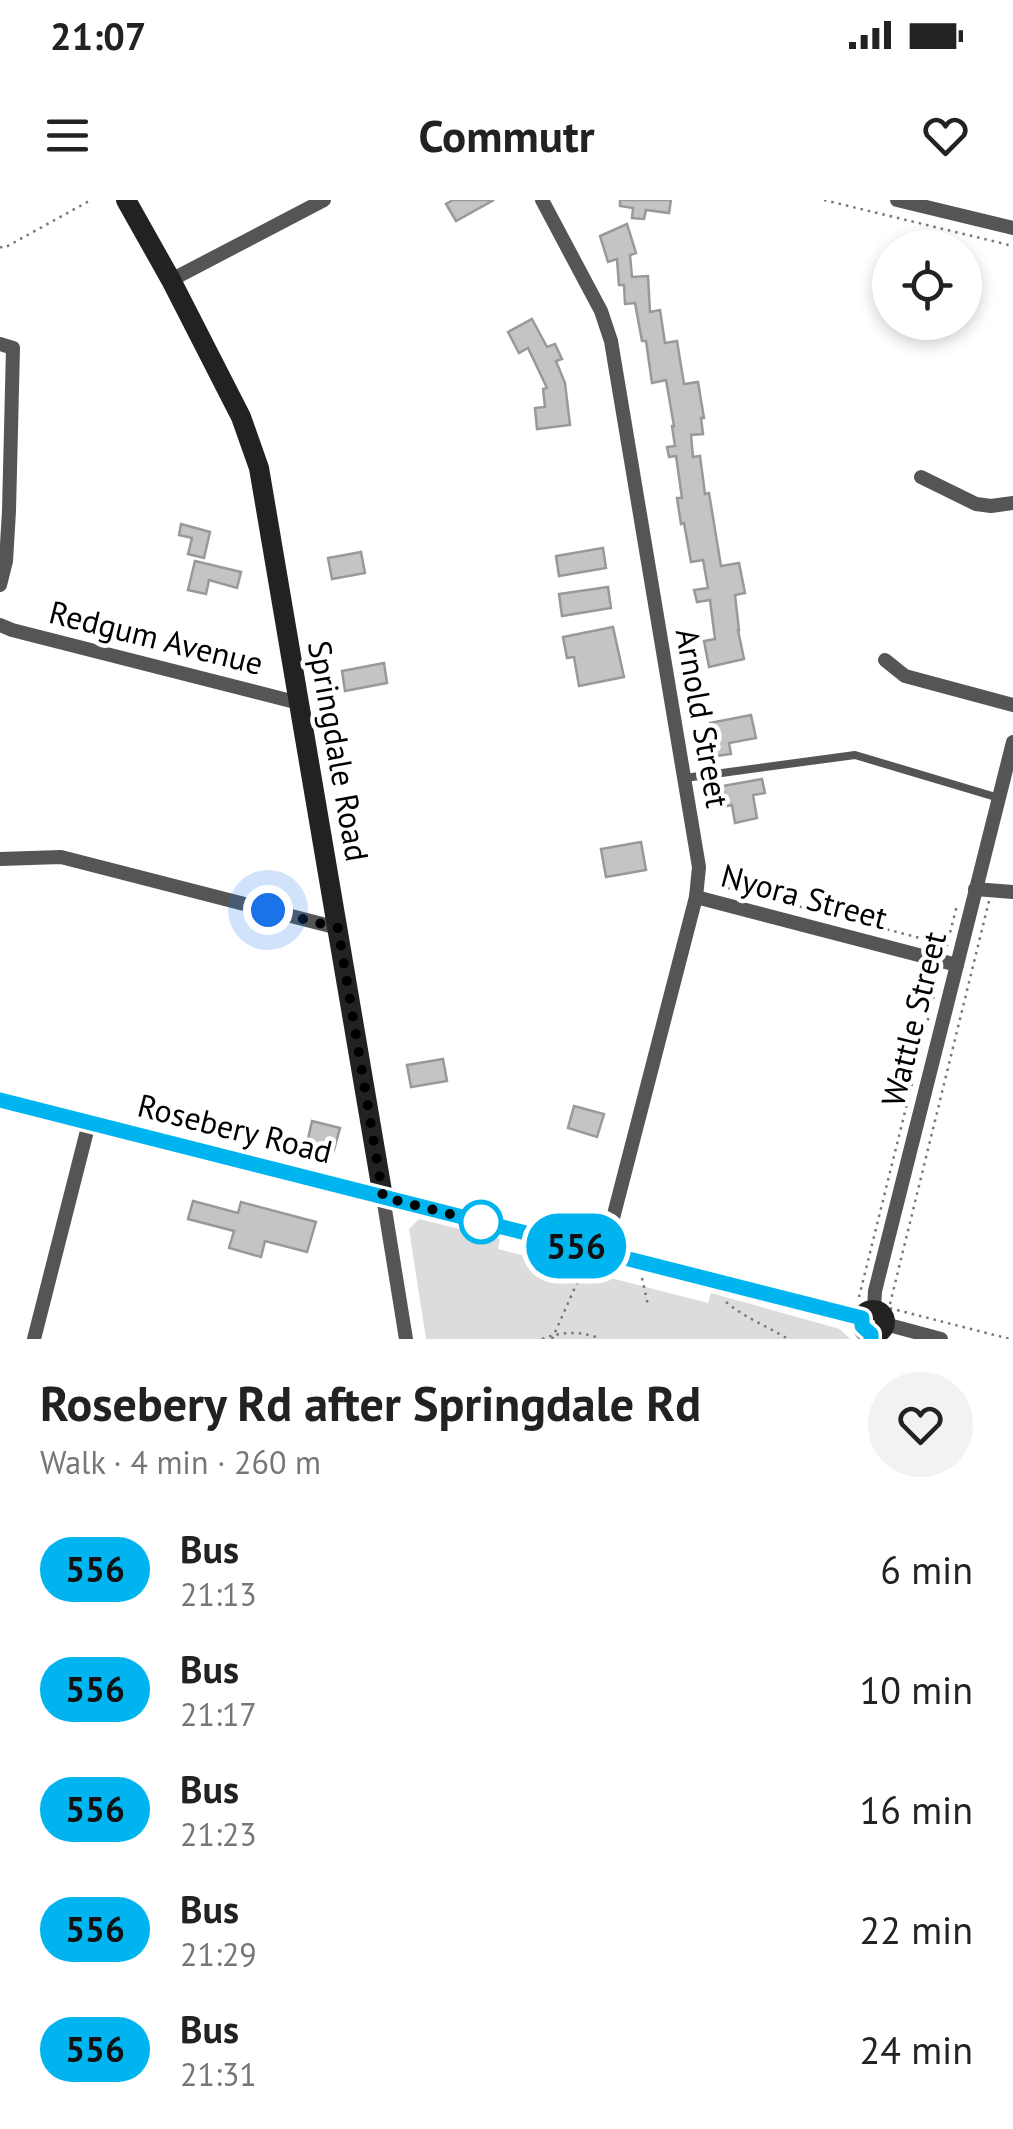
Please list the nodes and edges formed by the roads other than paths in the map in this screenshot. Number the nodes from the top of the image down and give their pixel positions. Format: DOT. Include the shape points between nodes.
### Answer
graph roads {
  1 [pos="126,200"];
  2 [pos="324,200"];
  3 [pos="542,200"];
  4 [pos="897,200"];
  5 [pos="1013,228"];
  6 [pos="171,280"];
  7 [pos="0,344"];
  8 [pos="921,477"];
  9 [pos="1013,503"];
  10 [pos="0,585"];
  11 [pos="0,625"];
  12 [pos="885,660"];
  13 [pos="299,703"];
  14 [pos="1013,706"];
  15 [pos="1013,742"];
  16 [pos="685,778"];
  17 [pos="999,798"];
  18 [pos="0,860"];
  19 [pos="975,889"];
  20 [pos="1013,892"];
  21 [pos="696,897"];
  22 [pos="338,928"];
  23 [pos="957,965"];
  24 [pos="3,1104"];
  25 [pos="88,1123"];
  26 [pos="383,1197"];
  27 [pos="598,1252"];
  28 [pos="870,1320"];
  29 [pos="34,1339"];
  30 [pos="406,1339"];
  31 [pos="941,1339"];
  1 -- 6 [label="main road, Springdale Road"];
  2 -- 6 [label="street"];
  3 -- 16 [label="street, Arnold Street" via="611,341"];
  4 -- 5 [label="street"];
  6 -- 13 [label="main road, Springdale Road" via="241,416 259,468"];
  7 -- 10 [label="street" via="13,348"];
  8 -- 9 [label="street" via="976,504"];
  11 -- 13 [label="street, Redgum Avenue"];
  12 -- 14 [label="street" via="905,676"];
  13 -- 22 [label="main road, Springdale Road"];
  15 -- 17 [label="street, Wattle Street"];
  16 -- 17 [label="lane" via="855,755"];
  16 -- 21 [label="street, Arnold Street" via="700,867"];
  17 -- 19 [label="street, Wattle Street"];
  18 -- 22 [label="street" via="61,857"];
  19 -- 20 [label="street"];
  19 -- 23 [label="street, Wattle Street"];
  21 -- 23 [label="street, Nyora Street"];
  21 -- 27 [label="street, Arnold Street"];
  22 -- 26 [label="main road, Springdale Road"];
  23 -- 28 [label="street, Wattle Street"];
  24 -- 25 [label="street, Rosebery Road"];
  25 -- 26 [label="street, Rosebery Road"];
  25 -- 29 [label="street"];
  26 -- 27 [label="main road, Rosebery Road"];
  26 -- 30 [label="street, Springdale Road"];
  27 -- 28 [label="main road, Rosebery Road"];
  28 -- 31 [label="street, Rosebery Road"];
}
